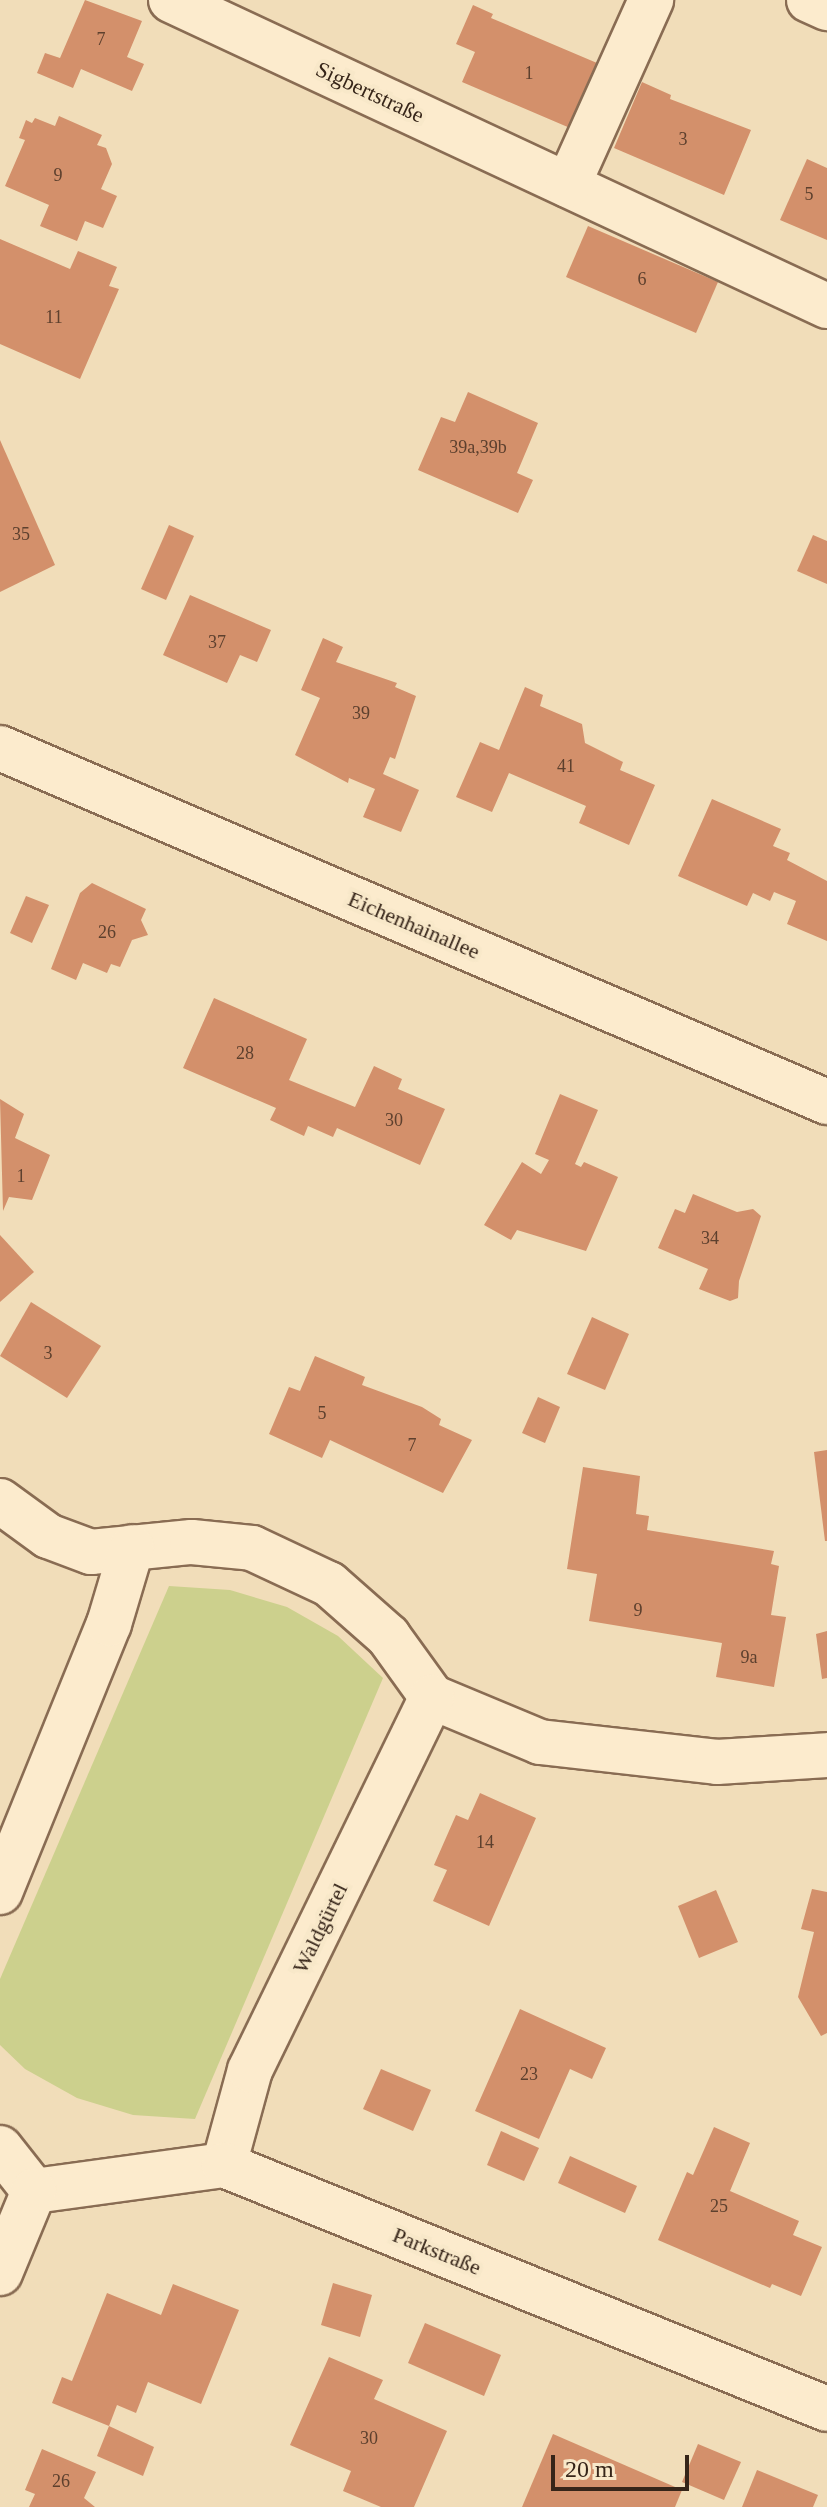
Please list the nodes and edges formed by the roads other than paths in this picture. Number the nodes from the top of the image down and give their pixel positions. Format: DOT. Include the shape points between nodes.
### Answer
graph roads {
  1 [pos="171,0"];
  2 [pos="651,0"];
  3 [pos="809,0"];
  4 [pos="827,8"];
  5 [pos="568,185"];
  6 [pos="827,306"];
  7 [pos="0,748"];
  8 [pos="827,1102"];
  9 [pos="0,1501"];
  10 [pos="132,1547"];
  11 [pos="432,1697"];
  12 [pos="827,1755"];
  13 [pos="0,1892"];
  14 [pos="0,2148"];
  15 [pos="224,2165"];
  16 [pos="34,2191"];
  17 [pos="0,2273"];
  18 [pos="827,2409"];
  1 -- 5 [label="street, Sigbertstraße"];
  2 -- 5 [label="street"];
  3 -- 4 [label="street"];
  5 -- 6 [label="street, Sigbertstraße"];
  7 -- 8 [label="street, Eichenhainallee"];
  9 -- 10 [label="street" via="48,1536 91,1552"];
  10 -- 11 [label="street" via="192,1542 252,1548 329,1584 388,1636"];
  10 -- 13 [label="street" via="109,1624"];
  11 -- 12 [label="street" via="540,1742 717,1762"];
  11 -- 15 [label="street, Waldgürtel" via="250,2070"];
  14 -- 16 [label="street"];
  15 -- 16 [label="street, Parkstraße"];
  15 -- 18 [label="street, Parkstraße"];
  16 -- 17 [label="street"];
}
